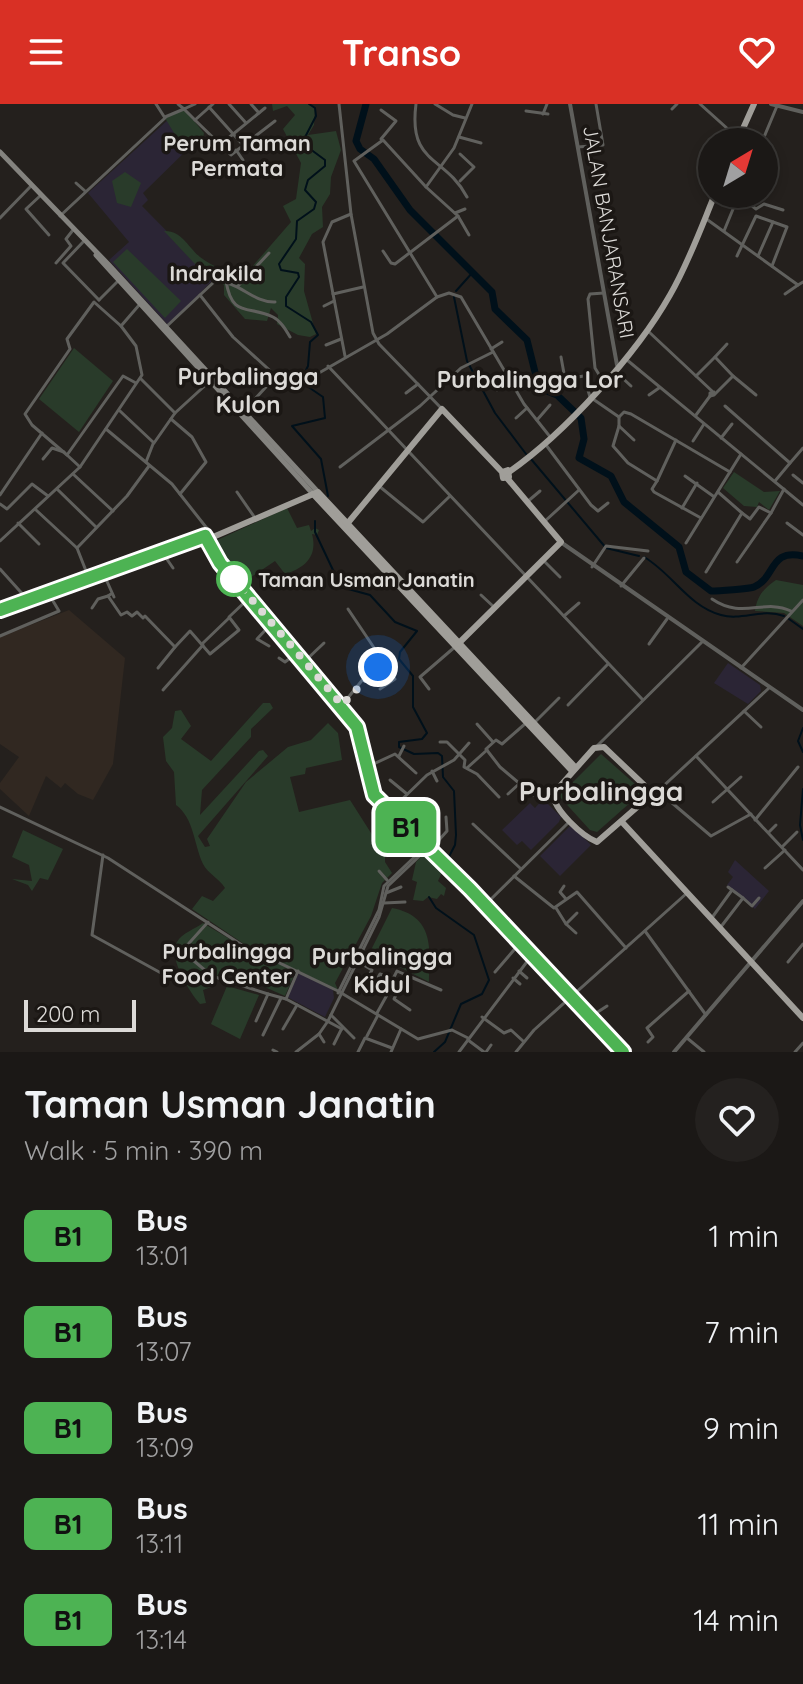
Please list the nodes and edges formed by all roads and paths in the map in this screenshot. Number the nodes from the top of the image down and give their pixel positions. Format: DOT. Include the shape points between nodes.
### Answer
graph roads {
  1 [pos="156,104"];
  2 [pos="178,104"];
  3 [pos="195,104"];
  4 [pos="229,104"];
  5 [pos="339,104"];
  6 [pos="416,104"];
  7 [pos="435,104"];
  8 [pos="472,104"];
  9 [pos="547,104"];
  10 [pos="570,104"];
  11 [pos="596,104"];
  12 [pos="677,104"];
  13 [pos="700,104"];
  14 [pos="754,104"];
  15 [pos="771,104"];
  16 [pos="253,105"];
  17 [pos="211,106"];
  18 [pos="777,106"];
  19 [pos="265,108"];
  20 [pos="184,109"];
  21 [pos="672,109"];
  22 [pos="381,110"];
  23 [pos="526,111"];
  24 [pos="803,112"];
  25 [pos="259,113"];
  26 [pos="165,117"];
  27 [pos="465,118"];
  28 [pos="195,120"];
  29 [pos="275,121"];
  30 [pos="246,123"];
  31 [pos="725,128"];
  32 [pos="743,128"];
  33 [pos="768,128"];
  34 [pos="233,133"];
  35 [pos="459,137"];
  36 [pos="381,139"];
  37 [pos="249,141"];
  38 [pos="481,143"];
  39 [pos="221,144"];
  40 [pos="243,145"];
  41 [pos="578,147"];
  42 [pos="236,150"];
  43 [pos="257,151"];
  44 [pos="0,152"];
  45 [pos="460,154"];
  46 [pos="243,160"];
  47 [pos="354,161"];
  48 [pos="344,165"];
  49 [pos="440,168"];
  50 [pos="459,181"];
  51 [pos="76,183"];
  52 [pos="31,186"];
  53 [pos="426,187"];
  54 [pos="85,191"];
  55 [pos="40,196"];
  56 [pos="467,197"];
  57 [pos="20,204"];
  58 [pos="709,208"];
  59 [pos="734,208"];
  60 [pos="777,208"];
  61 [pos="26,209"];
  62 [pos="465,209"];
  63 [pos="783,210"];
  64 [pos="351,214"];
  65 [pos="457,215"];
  66 [pos="60,216"];
  67 [pos="0,218"];
  68 [pos="705,218"];
  69 [pos="773,222"];
  70 [pos="73,230"];
  71 [pos="724,231"];
  72 [pos="49,235"];
  73 [pos="469,235"];
  74 [pos="84,241"];
  75 [pos="743,245"];
  76 [pos="383,251"];
  77 [pos="95,253"];
  78 [pos="269,253"];
  79 [pos="411,253"];
  80 [pos="737,256"];
  81 [pos="758,256"];
  82 [pos="56,263"];
  83 [pos="772,266"];
  84 [pos="118,281"];
  85 [pos="226,281"];
  86 [pos="803,282"];
  87 [pos="798,285"];
  88 [pos="238,286"];
  89 [pos="364,287"];
  90 [pos="604,293"];
  91 [pos="333,294"];
  92 [pos="785,294"];
  93 [pos="200,295"];
  94 [pos="437,297"];
  95 [pos="98,301"];
  96 [pos="334,301"];
  97 [pos="275,302"];
  98 [pos="140,304"];
  99 [pos="324,306"];
  100 [pos="121,326"];
  101 [pos="165,329"];
  102 [pos="646,329"];
  103 [pos="290,337"];
  104 [pos="341,339"];
  105 [pos="376,340"];
  106 [pos="502,342"];
  107 [pos="727,344"];
  108 [pos="326,345"];
  109 [pos="492,350"];
  110 [pos="345,356"];
  111 [pos="561,357"];
  112 [pos="624,357"];
  113 [pos="715,357"];
  114 [pos="328,366"];
  115 [pos="615,367"];
  116 [pos="276,376"];
  117 [pos="733,376"];
  118 [pos="695,377"];
  119 [pos="140,379"];
  120 [pos="210,381"];
  121 [pos="603,381"];
  122 [pos="510,382"];
  123 [pos="136,383"];
  124 [pos="418,384"];
  125 [pos="631,386"];
  126 [pos="659,388"];
  127 [pos="497,390"];
  128 [pos="406,393"];
  129 [pos="712,394"];
  130 [pos="649,395"];
  131 [pos="756,395"];
  132 [pos="430,397"];
  133 [pos="590,397"];
  134 [pos="550,405"];
  135 [pos="725,406"];
  136 [pos="527,408"];
  137 [pos="442,409"];
  138 [pos="119,410"];
  139 [pos="175,413"];
  140 [pos="242,413"];
  141 [pos="695,416"];
  142 [pos="619,417"];
  143 [pos="516,418"];
  144 [pos="171,419"];
  145 [pos="537,420"];
  146 [pos="704,424"];
  147 [pos="732,424"];
  148 [pos="619,426"];
  149 [pos="106,429"];
  150 [pos="388,431"];
  151 [pos="41,434"];
  152 [pos="721,438"];
  153 [pos="676,439"];
  154 [pos="553,440"];
  155 [pos="634,440"];
  156 [pos="693,441"];
  157 [pos="153,444"];
  158 [pos="546,445"];
  159 [pos="803,448"];
  160 [pos="407,452"];
  161 [pos="64,453"];
  162 [pos="741,454"];
  163 [pos="43,459"];
  164 [pos="790,463"];
  165 [pos="147,464"];
  166 [pos="340,467"];
  167 [pos="77,470"];
  168 [pos="730,472"];
  169 [pos="506,474"];
  170 [pos="793,475"];
  171 [pos="685,476"];
  172 [pos="657,481"];
  173 [pos="775,481"];
  174 [pos="802,481"];
  175 [pos="697,483"];
  176 [pos="379,486"];
  177 [pos="57,489"];
  178 [pos="784,489"];
  179 [pos="579,490"];
  180 [pos="540,491"];
  181 [pos="237,492"];
  182 [pos="718,492"];
  183 [pos="316,493"];
  184 [pos="180,494"];
  185 [pos="0,495"];
  186 [pos="48,496"];
  187 [pos="450,496"];
  188 [pos="713,496"];
  189 [pos="527,502"];
  190 [pos="608,503"];
  191 [pos="0,504"];
  192 [pos="803,505"];
  193 [pos="682,508"];
  194 [pos="35,509"];
  195 [pos="113,511"];
  196 [pos="742,513"];
  197 [pos="771,513"];
  198 [pos="255,518"];
  199 [pos="701,518"];
  200 [pos="544,522"];
  201 [pos="18,523"];
  202 [pos="787,523"];
  203 [pos="346,525"];
  204 [pos="96,527"];
  205 [pos="803,535"];
  206 [pos="209,536"];
  207 [pos="0,541"];
  208 [pos="561,542"];
  209 [pos="686,543"];
  210 [pos="39,544"];
  211 [pos="77,548"];
  212 [pos="648,551"];
  213 [pos="164,555"];
  214 [pos="644,558"];
  215 [pos="543,560"];
  216 [pos="737,562"];
  217 [pos="592,567"];
  218 [pos="173,568"];
  219 [pos="0,569"];
  220 [pos="706,572"];
  221 [pos="105,577"];
  222 [pos="526,577"];
  223 [pos="560,577"];
  224 [pos="90,580"];
  225 [pos="621,586"];
  226 [pos="53,593"];
  227 [pos="481,595"];
  228 [pos="111,596"];
  229 [pos="249,598"];
  230 [pos="712,599"];
  231 [pos="803,600"];
  232 [pos="28,602"];
  233 [pos="579,603"];
  234 [pos="92,608"];
  235 [pos="495,608"];
  236 [pos="348,609"];
  237 [pos="0,613"];
  238 [pos="789,614"];
  239 [pos="564,616"];
  240 [pos="229,618"];
  241 [pos="667,619"];
  242 [pos="271,624"];
  243 [pos="0,636"];
  244 [pos="702,642"];
  245 [pos="324,643"];
  246 [pos="202,644"];
  247 [pos="458,644"];
  248 [pos="649,644"];
  249 [pos="269,646"];
  250 [pos="175,647"];
  251 [pos="297,653"];
  252 [pos="279,658"];
  253 [pos="305,661"];
  254 [pos="385,663"];
  255 [pos="609,663"];
  256 [pos="158,668"];
  257 [pos="740,668"];
  258 [pos="769,688"];
  259 [pos="380,689"];
  260 [pos="429,689"];
  261 [pos="163,690"];
  262 [pos="559,698"];
  263 [pos="642,699"];
  264 [pos="342,705"];
  265 [pos="568,705"];
  266 [pos="803,710"];
  267 [pos="744,711"];
  268 [pos="531,723"];
  269 [pos="477,724"];
  270 [pos="761,727"];
  271 [pos="440,742"];
  272 [pos="493,742"];
  273 [pos="469,743"];
  274 [pos="404,746"];
  275 [pos="597,747"];
  276 [pos="487,750"];
  277 [pos="459,754"];
  278 [pos="696,756"];
  279 [pos="398,757"];
  280 [pos="367,767"];
  281 [pos="798,767"];
  282 [pos="467,768"];
  283 [pos="574,769"];
  284 [pos="432,771"];
  285 [pos="416,773"];
  286 [pos="741,777"];
  287 [pos="390,780"];
  288 [pos="437,781"];
  289 [pos="520,783"];
  290 [pos="728,789"];
  291 [pos="658,791"];
  292 [pos="647,793"];
  293 [pos="407,794"];
  294 [pos="508,794"];
  295 [pos="553,794"];
  296 [pos="499,797"];
  297 [pos="713,802"];
  298 [pos="0,807"];
  299 [pos="390,811"];
  300 [pos="751,814"];
  301 [pos="446,817"];
  302 [pos="571,820"];
  303 [pos="755,820"];
  304 [pos="622,822"];
  305 [pos="473,824"];
  306 [pos="776,825"];
  307 [pos="433,826"];
  308 [pos="769,832"];
  309 [pos="797,832"];
  310 [pos="413,834"];
  311 [pos="421,841"];
  312 [pos="390,847"];
  313 [pos="428,848"];
  314 [pos="784,848"];
  315 [pos="103,855"];
  316 [pos="765,868"];
  317 [pos="521,869"];
  318 [pos="803,870"];
  319 [pos="379,871"];
  320 [pos="399,873"];
  321 [pos="514,876"];
  322 [pos="388,882"];
  323 [pos="564,886"];
  324 [pos="401,887"];
  325 [pos="386,893"];
  326 [pos="687,893"];
  327 [pos="743,898"];
  328 [pos="759,898"];
  329 [pos="566,899"];
  330 [pos="803,901"];
  331 [pos="405,902"];
  332 [pos="384,903"];
  333 [pos="485,905"];
  334 [pos="556,908"];
  335 [pos="577,913"];
  336 [pos="711,919"];
  337 [pos="208,922"];
  338 [pos="566,924"];
  339 [pos="720,928"];
  340 [pos="645,931"];
  341 [pos="576,933"];
  342 [pos="520,943"];
  343 [pos="803,944"];
  344 [pos="626,948"];
  345 [pos="532,955"];
  346 [pos="357,961"];
  347 [pos="752,962"];
  348 [pos="788,962"];
  349 [pos="298,971"];
  350 [pos="519,971"];
  351 [pos="495,972"];
  352 [pos="161,973"];
  353 [pos="406,975"];
  354 [pos="513,978"];
  355 [pos="527,978"];
  356 [pos="376,981"];
  357 [pos="520,984"];
  358 [pos="441,990"];
  359 [pos="689,991"];
  360 [pos="268,994"];
  361 [pos="339,994"];
  362 [pos="571,997"];
  363 [pos="283,999"];
  364 [pos="297,1005"];
  365 [pos="607,1006"];
  366 [pos="410,1010"];
  367 [pos="331,1015"];
  368 [pos="377,1015"];
  369 [pos="706,1015"];
  370 [pos="482,1017"];
  371 [pos="590,1017"];
  372 [pos="803,1018"];
  373 [pos="256,1021"];
  374 [pos="328,1021"];
  375 [pos="343,1028"];
  376 [pos="283,1029"];
  377 [pos="401,1029"];
  378 [pos="319,1034"];
  379 [pos="263,1035"];
  380 [pos="354,1038"];
  381 [pos="366,1038"];
  382 [pos="687,1038"];
  383 [pos="468,1039"];
  384 [pos="523,1041"];
  385 [pos="324,1042"];
  386 [pos="648,1042"];
  387 [pos="803,1043"];
  388 [pos="334,1044"];
  389 [pos="491,1045"];
  390 [pos="392,1050"];
  391 [pos="296,1052"];
  392 [pos="358,1052"];
  393 [pos="459,1052"];
  394 [pos="485,1052"];
  395 [pos="516,1052"];
  396 [pos="623,1052"];
  397 [pos="674,1052"];
  398 [pos="704,1052"];
  399 [pos="795,1052"];
  1 -- 26 [label="street"];
  2 -- 20 [label="street"];
  3 -- 20 [label="street"];
  4 -- 30 [label="street"];
  5 -- 48 [label="street"];
  6 -- 49 [label="street" via="420,146"];
  7 -- 27 [label="street"];
  8 -- 27 [label="street"];
  9 -- 23 [label="street" via="546,114"];
  10 -- 41 [label="street, JALAN BANJARANSARI"];
  11 -- 41 [label="street" via="603,145"];
  12 -- 21 [label="street"];
  13 -- 31 [label="street"];
  14 -- 32 [label="main road"];
  15 -- 18 [label="street"];
  16 -- 25 [label="street"];
  17 -- 28 [label="street"];
  17 -- 34 [label="street"];
  18 -- 24 [label="street"];
  18 -- 33 [label="street"];
  19 -- 25 [label="street"];
  20 -- 26 [label="street"];
  20 -- 28 [label="street"];
  22 -- 36 [label="street" via="396,122"];
  25 -- 30 [label="street"];
  26 -- 54 [label="street"];
  27 -- 35 [label="street"];
  28 -- 39 [label="street"];
  29 -- 37 [label="street"];
  30 -- 34 [label="street"];
  34 -- 39 [label="street"];
  34 -- 40 [label="street"];
  35 -- 38 [label="street"];
  35 -- 49 [label="street"];
  36 -- 47 [label="street"];
  36 -- 53 [label="street"];
  37 -- 40 [label="street"];
  37 -- 43 [label="street"];
  39 -- 42 [label="street" via="230,155"];
  40 -- 42 [label="street"];
  41 -- 90 [label="street, JALAN BANJARANSARI"];
  42 -- 46 [label="street"];
  44 -- 52 [label="main road"];
  45 -- 50 [label="street" via="474,167"];
  47 -- 48 [label="street"];
  47 -- 79 [label="street"];
  48 -- 64 [label="street"];
  49 -- 50 [label="street"];
  49 -- 53 [label="street"];
  50 -- 56 [label="street"];
  51 -- 54 [label="street"];
  52 -- 55 [label="main road"];
  52 -- 67 [label="street"];
  53 -- 65 [label="street"];
  54 -- 66 [label="street"];
  55 -- 61 [label="street"];
  55 -- 66 [label="main road"];
  57 -- 61 [label="street"];
  58 -- 68 [label="main road"];
  59 -- 71 [label="street"];
  60 -- 63 [label="street"];
  61 -- 72 [label="street"];
  62 -- 65 [label="street"];
  64 -- 89 [label="street"];
  64 -- 91 [label="street" via="332,222 323,238"];
  65 -- 73 [label="street"];
  65 -- 79 [label="street"];
  66 -- 70 [label="main road"];
  68 -- 71 [label="street"];
  68 -- 102 [label="main road" via="671,294"];
  69 -- 75 [label="street" via="755,217"];
  69 -- 81 [label="street"];
  69 -- 83 [label="street" via="788,229"];
  70 -- 74 [label="main road"];
  70 -- 82 [label="street" via="66,239 71,247"];
  71 -- 75 [label="street"];
  74 -- 77 [label="main road"];
  74 -- 95 [label="street" via="63,263"];
  75 -- 80 [label="street"];
  75 -- 81 [label="street"];
  76 -- 79 [label="street" via="394,264"];
  77 -- 84 [label="main road"];
  77 -- 101 [label="main road"];
  78 -- 88 [label="street"];
  79 -- 94 [label="street"];
  81 -- 83 [label="street"];
  83 -- 87 [label="street"];
  84 -- 95 [label="street"];
  84 -- 98 [label="main road"];
  85 -- 88 [label="street"];
  85 -- 93 [label="street" via="214,282"];
  85 -- 103 [label="street" via="234,305 275,318"];
  86 -- 87 [label="street"];
  87 -- 92 [label="street"];
  88 -- 97 [label="street" via="262,301"];
  89 -- 91 [label="street"];
  89 -- 105 [label="street"];
  90 -- 115 [label="street, JALAN BANJARANSARI"];
  90 -- 121 [label="street" via="588,296 595,368"];
  91 -- 96 [label="street"];
  93 -- 101 [label="street"];
  93 -- 116 [label="street" via="233,337"];
  94 -- 105 [label="street"];
  94 -- 109 [label="street" via="461,297"];
  95 -- 100 [label="street"];
  95 -- 151 [label="street" via="68,337 70,349 25,414"];
  96 -- 99 [label="street"];
  96 -- 104 [label="street"];
  98 -- 100 [label="street"];
  98 -- 101 [label="main road"];
  100 -- 119 [label="street" via="138,352"];
  101 -- 120 [label="main road"];
  101 -- 140 [label="main road"];
  102 -- 112 [label="main road"];
  102 -- 118 [label="street"];
  104 -- 108 [label="street"];
  104 -- 110 [label="street"];
  105 -- 110 [label="street"];
  105 -- 124 [label="street"];
  106 -- 109 [label="street"];
  107 -- 113 [label="street"];
  109 -- 122 [label="street"];
  109 -- 132 [label="street"];
  110 -- 114 [label="street"];
  111 -- 133 [label="street" via="565,379 584,376"];
  112 -- 115 [label="main road"];
  112 -- 126 [label="street"];
  113 -- 117 [label="street"];
  113 -- 118 [label="street"];
  114 -- 116 [label="street" via="291,389"];
  114 -- 150 [label="street"];
  115 -- 121 [label="main road"];
  115 -- 125 [label="street"];
  116 -- 140 [label="street"];
  117 -- 129 [label="street"];
  117 -- 131 [label="street"];
  118 -- 129 [label="street"];
  119 -- 123 [label="street"];
  119 -- 139 [label="street"];
  120 -- 139 [label="street"];
  120 -- 140 [label="main road"];
  121 -- 133 [label="main road"];
  122 -- 127 [label="street"];
  122 -- 136 [label="street"];
  123 -- 138 [label="street"];
  123 -- 161 [label="street" via="123,376"];
  124 -- 128 [label="street"];
  124 -- 132 [label="street"];
  126 -- 130 [label="street"];
  126 -- 141 [label="street"];
  129 -- 141 [label="street"];
  132 -- 137 [label="street"];
  132 -- 150 [label="street"];
  133 -- 142 [label="street"];
  133 -- 154 [label="main road"];
  134 -- 145 [label="street"];
  135 -- 164 [label="street"];
  136 -- 143 [label="street"];
  136 -- 145 [label="street"];
  137 -- 160 [label="main road"];
  137 -- 169 [label="main road"];
  138 -- 149 [label="street"];
  138 -- 157 [label="street"];
  139 -- 144 [label="street"];
  140 -- 183 [label="main road"];
  141 -- 146 [label="street"];
  142 -- 148 [label="street"];
  142 -- 153 [label="street" via="627,413"];
  144 -- 157 [label="street"];
  144 -- 184 [label="street" via="192,437 206,462"];
  145 -- 154 [label="street"];
  146 -- 152 [label="street"];
  146 -- 156 [label="street"];
  147 -- 152 [label="street"];
  148 -- 155 [label="street"];
  148 -- 172 [label="street" via="614,450"];
  149 -- 165 [label="street"];
  149 -- 167 [label="street"];
  150 -- 160 [label="street"];
  150 -- 166 [label="street"];
  151 -- 161 [label="street"];
  151 -- 185 [label="street"];
  152 -- 162 [label="street"];
  153 -- 168 [label="street"];
  153 -- 172 [label="street"];
  154 -- 158 [label="main road"];
  157 -- 165 [label="street"];
  158 -- 169 [label="main road"];
  158 -- 179 [label="street"];
  159 -- 164 [label="street"];
  160 -- 176 [label="main road"];
  160 -- 187 [label="street"];
  161 -- 163 [label="street" via="51,448"];
  161 -- 167 [label="street"];
  162 -- 168 [label="street"];
  162 -- 173 [label="street"];
  164 -- 173 [label="street"];
  165 -- 184 [label="street"];
  165 -- 195 [label="street"];
  167 -- 177 [label="street"];
  167 -- 195 [label="street"];
  168 -- 182 [label="street"];
  169 -- 189 [label="main road"];
  170 -- 174 [label="street"];
  171 -- 175 [label="street"];
  172 -- 193 [label="street" via="653,491"];
  173 -- 178 [label="street"];
  175 -- 188 [label="street"];
  175 -- 193 [label="street"];
  176 -- 187 [label="street" via="424,522"];
  176 -- 203 [label="main road"];
  177 -- 186 [label="street"];
  177 -- 204 [label="street"];
  178 -- 192 [label="street"];
  178 -- 197 [label="street"];
  179 -- 190 [label="street" via="598,511"];
  179 -- 200 [label="street"];
  180 -- 189 [label="street"];
  181 -- 198 [label="street"];
  182 -- 188 [label="street"];
  182 -- 196 [label="street"];
  183 -- 198 [label="main road"];
  183 -- 203 [label="main road"];
  184 -- 206 [label="street"];
  186 -- 191 [label="street" via="32,484 7,509"];
  186 -- 194 [label="street"];
  187 -- 222 [label="street"];
  188 -- 199 [label="street"];
  189 -- 200 [label="main road"];
  193 -- 199 [label="street"];
  194 -- 201 [label="street"];
  194 -- 211 [label="street"];
  195 -- 204 [label="street"];
  196 -- 197 [label="street" via="750,519 759,507"];
  196 -- 220 [label="street"];
  197 -- 216 [label="street"];
  198 -- 206 [label="main road"];
  199 -- 209 [label="street"];
  200 -- 208 [label="main road"];
  201 -- 207 [label="street"];
  201 -- 210 [label="street"];
  202 -- 205 [label="street"];
  203 -- 247 [label="main road"];
  204 -- 211 [label="street"];
  206 -- 213 [label="main road"];
  206 -- 224 [label="main road"];
  206 -- 229 [label="street" via="220,563"];
  208 -- 215 [label="main road"];
  208 -- 217 [label="street"];
  211 -- 224 [label="street"];
  212 -- 217 [label="street" via="605,548"];
  213 -- 218 [label="street"];
  213 -- 221 [label="main road"];
  214 -- 225 [label="street"];
  215 -- 222 [label="main road"];
  215 -- 223 [label="street"];
  217 -- 225 [label="street"];
  219 -- 232 [label="street"];
  221 -- 224 [label="main road"];
  221 -- 228 [label="street"];
  222 -- 235 [label="main road"];
  222 -- 239 [label="street"];
  224 -- 226 [label="main road"];
  225 -- 241 [label="street"];
  226 -- 232 [label="main road"];
  226 -- 243 [label="street" via="59,611"];
  227 -- 235 [label="street"];
  228 -- 234 [label="street" via="98,599"];
  228 -- 250 [label="street" via="121,615 145,616"];
  229 -- 240 [label="street"];
  229 -- 242 [label="street"];
  230 -- 238 [label="street" via="731,609 775,605"];
  231 -- 238 [label="street"];
  232 -- 237 [label="main road"];
  233 -- 239 [label="street"];
  235 -- 247 [label="main road"];
  236 -- 254 [label="street"];
  238 -- 257 [label="street"];
  239 -- 255 [label="street"];
  240 -- 246 [label="street"];
  240 -- 246 [label="street" via="238,630 210,654"];
  241 -- 244 [label="street"];
  241 -- 248 [label="street"];
  242 -- 249 [label="street" via="257,638"];
  242 -- 251 [label="street"];
  244 -- 257 [label="street"];
  244 -- 263 [label="street"];
  245 -- 253 [label="street"];
  246 -- 250 [label="street" via="189,631"];
  246 -- 261 [label="street"];
  247 -- 260 [label="street" via="420,677"];
  247 -- 268 [label="main road"];
  250 -- 256 [label="street"];
  251 -- 252 [label="street" via="285,662"];
  251 -- 253 [label="street"];
  253 -- 264 [label="street"];
  254 -- 259 [label="street" via="395,680"];
  254 -- 264 [label="street"];
  255 -- 263 [label="street"];
  255 -- 265 [label="street"];
  257 -- 258 [label="street"];
  258 -- 266 [label="street"];
  258 -- 267 [label="street"];
  262 -- 268 [label="street"];
  263 -- 275 [label="street"];
  264 -- 280 [label="street" via="359,730"];
  267 -- 270 [label="street"];
  267 -- 278 [label="street"];
  268 -- 272 [label="street" via="502,744"];
  268 -- 283 [label="main road"];
  269 -- 272 [label="street"];
  271 -- 277 [label="street"];
  272 -- 276 [label="street"];
  273 -- 277 [label="street"];
  274 -- 279 [label="street"];
  275 -- 283 [label="main road"];
  275 -- 292 [label="main road" via="608,750"];
  276 -- 282 [label="street"];
  276 -- 289 [label="street"];
  277 -- 282 [label="street"];
  277 -- 284 [label="street"];
  278 -- 290 [label="street"];
  278 -- 291 [label="street"];
  279 -- 280 [label="street" via="384,757"];
  279 -- 285 [label="street"];
  280 -- 299 [label="street" via="372,790"];
  281 -- 303 [label="street"];
  282 -- 296 [label="street"];
  283 -- 295 [label="main road"];
  284 -- 288 [label="street"];
  284 -- 293 [label="street"];
  286 -- 290 [label="street"];
  287 -- 293 [label="street"];
  289 -- 294 [label="street"];
  289 -- 295 [label="street" via="534,796"];
  290 -- 297 [label="street"];
  290 -- 300 [label="street"];
  291 -- 292 [label="street"];
  291 -- 300 [label="street" via="711,836"];
  292 -- 304 [label="main road"];
  293 -- 299 [label="street"];
  295 -- 302 [label="main road" via="555,804"];
  298 -- 315 [label="street"];
  299 -- 310 [label="street"];
  300 -- 303 [label="street"];
  301 -- 313 [label="street" via="447,831"];
  302 -- 304 [label="main road" via="597,842"];
  302 -- 317 [label="street"];
  303 -- 308 [label="street"];
  304 -- 326 [label="main road"];
  305 -- 317 [label="street"];
  306 -- 308 [label="street"];
  307 -- 311 [label="street"];
  308 -- 314 [label="street"];
  309 -- 314 [label="street"];
  310 -- 311 [label="street"];
  310 -- 312 [label="street"];
  311 -- 313 [label="street"];
  313 -- 320 [label="street"];
  313 -- 333 [label="street"];
  314 -- 316 [label="street"];
  314 -- 318 [label="street"];
  315 -- 337 [label="street"];
  315 -- 352 [label="street" via="92,935"];
  317 -- 321 [label="street"];
  319 -- 322 [label="street"];
  320 -- 322 [label="street"];
  320 -- 325 [label="street"];
  321 -- 333 [label="street"];
  321 -- 334 [label="street"];
  322 -- 361 [label="street"];
  323 -- 329 [label="street" via="560,891"];
  324 -- 325 [label="street"];
  325 -- 332 [label="street"];
  326 -- 336 [label="main road"];
  326 -- 340 [label="street"];
  327 -- 328 [label="street" via="752,906"];
  327 -- 336 [label="street" via="730,888"];
  327 -- 339 [label="street"];
  329 -- 334 [label="street"];
  329 -- 344 [label="street" via="578,892"];
  330 -- 347 [label="street"];
  331 -- 332 [label="street"];
  332 -- 346 [label="street"];
  333 -- 342 [label="street"];
  334 -- 338 [label="street"];
  335 -- 338 [label="street"];
  336 -- 339 [label="main road"];
  337 -- 349 [label="street" via="247,948"];
  337 -- 360 [label="street" via="182,951 212,976"];
  338 -- 341 [label="street"];
  339 -- 347 [label="main road"];
  340 -- 344 [label="street"];
  340 -- 359 [label="street"];
  342 -- 345 [label="street"];
  342 -- 351 [label="street"];
  343 -- 348 [label="street"];
  344 -- 362 [label="street"];
  345 -- 350 [label="street"];
  345 -- 362 [label="street"];
  346 -- 356 [label="street" via="372,970 369,976"];
  346 -- 361 [label="street"];
  347 -- 369 [label="street"];
  347 -- 372 [label="main road"];
  349 -- 361 [label="street"];
  349 -- 363 [label="street"];
  350 -- 354 [label="street"];
  350 -- 355 [label="street"];
  353 -- 356 [label="street" via="397,971 393,979 380,974"];
  353 -- 358 [label="street"];
  353 -- 366 [label="street" via="394,999"];
  354 -- 357 [label="street"];
  354 -- 370 [label="street"];
  356 -- 368 [label="street" via="374,986 387,995"];
  359 -- 369 [label="street"];
  359 -- 386 [label="street" via="647,1028 653,1037"];
  360 -- 363 [label="street"];
  360 -- 373 [label="street"];
  361 -- 367 [label="street"];
  361 -- 368 [label="street"];
  362 -- 371 [label="street"];
  362 -- 384 [label="street"];
  363 -- 364 [label="street"];
  363 -- 379 [label="street"];
  364 -- 374 [label="street"];
  364 -- 376 [label="street"];
  365 -- 371 [label="street"];
  367 -- 374 [label="street"];
  367 -- 375 [label="street"];
  368 -- 377 [label="street"];
  368 -- 381 [label="street"];
  369 -- 382 [label="street"];
  370 -- 383 [label="street"];
  370 -- 384 [label="street"];
  371 -- 396 [label="street"];
  374 -- 375 [label="street"];
  374 -- 378 [label="street"];
  375 -- 380 [label="street"];
  375 -- 388 [label="street"];
  377 -- 383 [label="street" via="420,1040 452,1030"];
  377 -- 390 [label="street"];
  378 -- 385 [label="street"];
  378 -- 391 [label="street"];
  381 -- 390 [label="street"];
  381 -- 392 [label="street"];
  382 -- 397 [label="street"];
  382 -- 398 [label="street"];
  383 -- 393 [label="street"];
  383 -- 394 [label="street"];
  384 -- 395 [label="street"];
  387 -- 399 [label="street"];
  389 -- 394 [label="street"];
}
